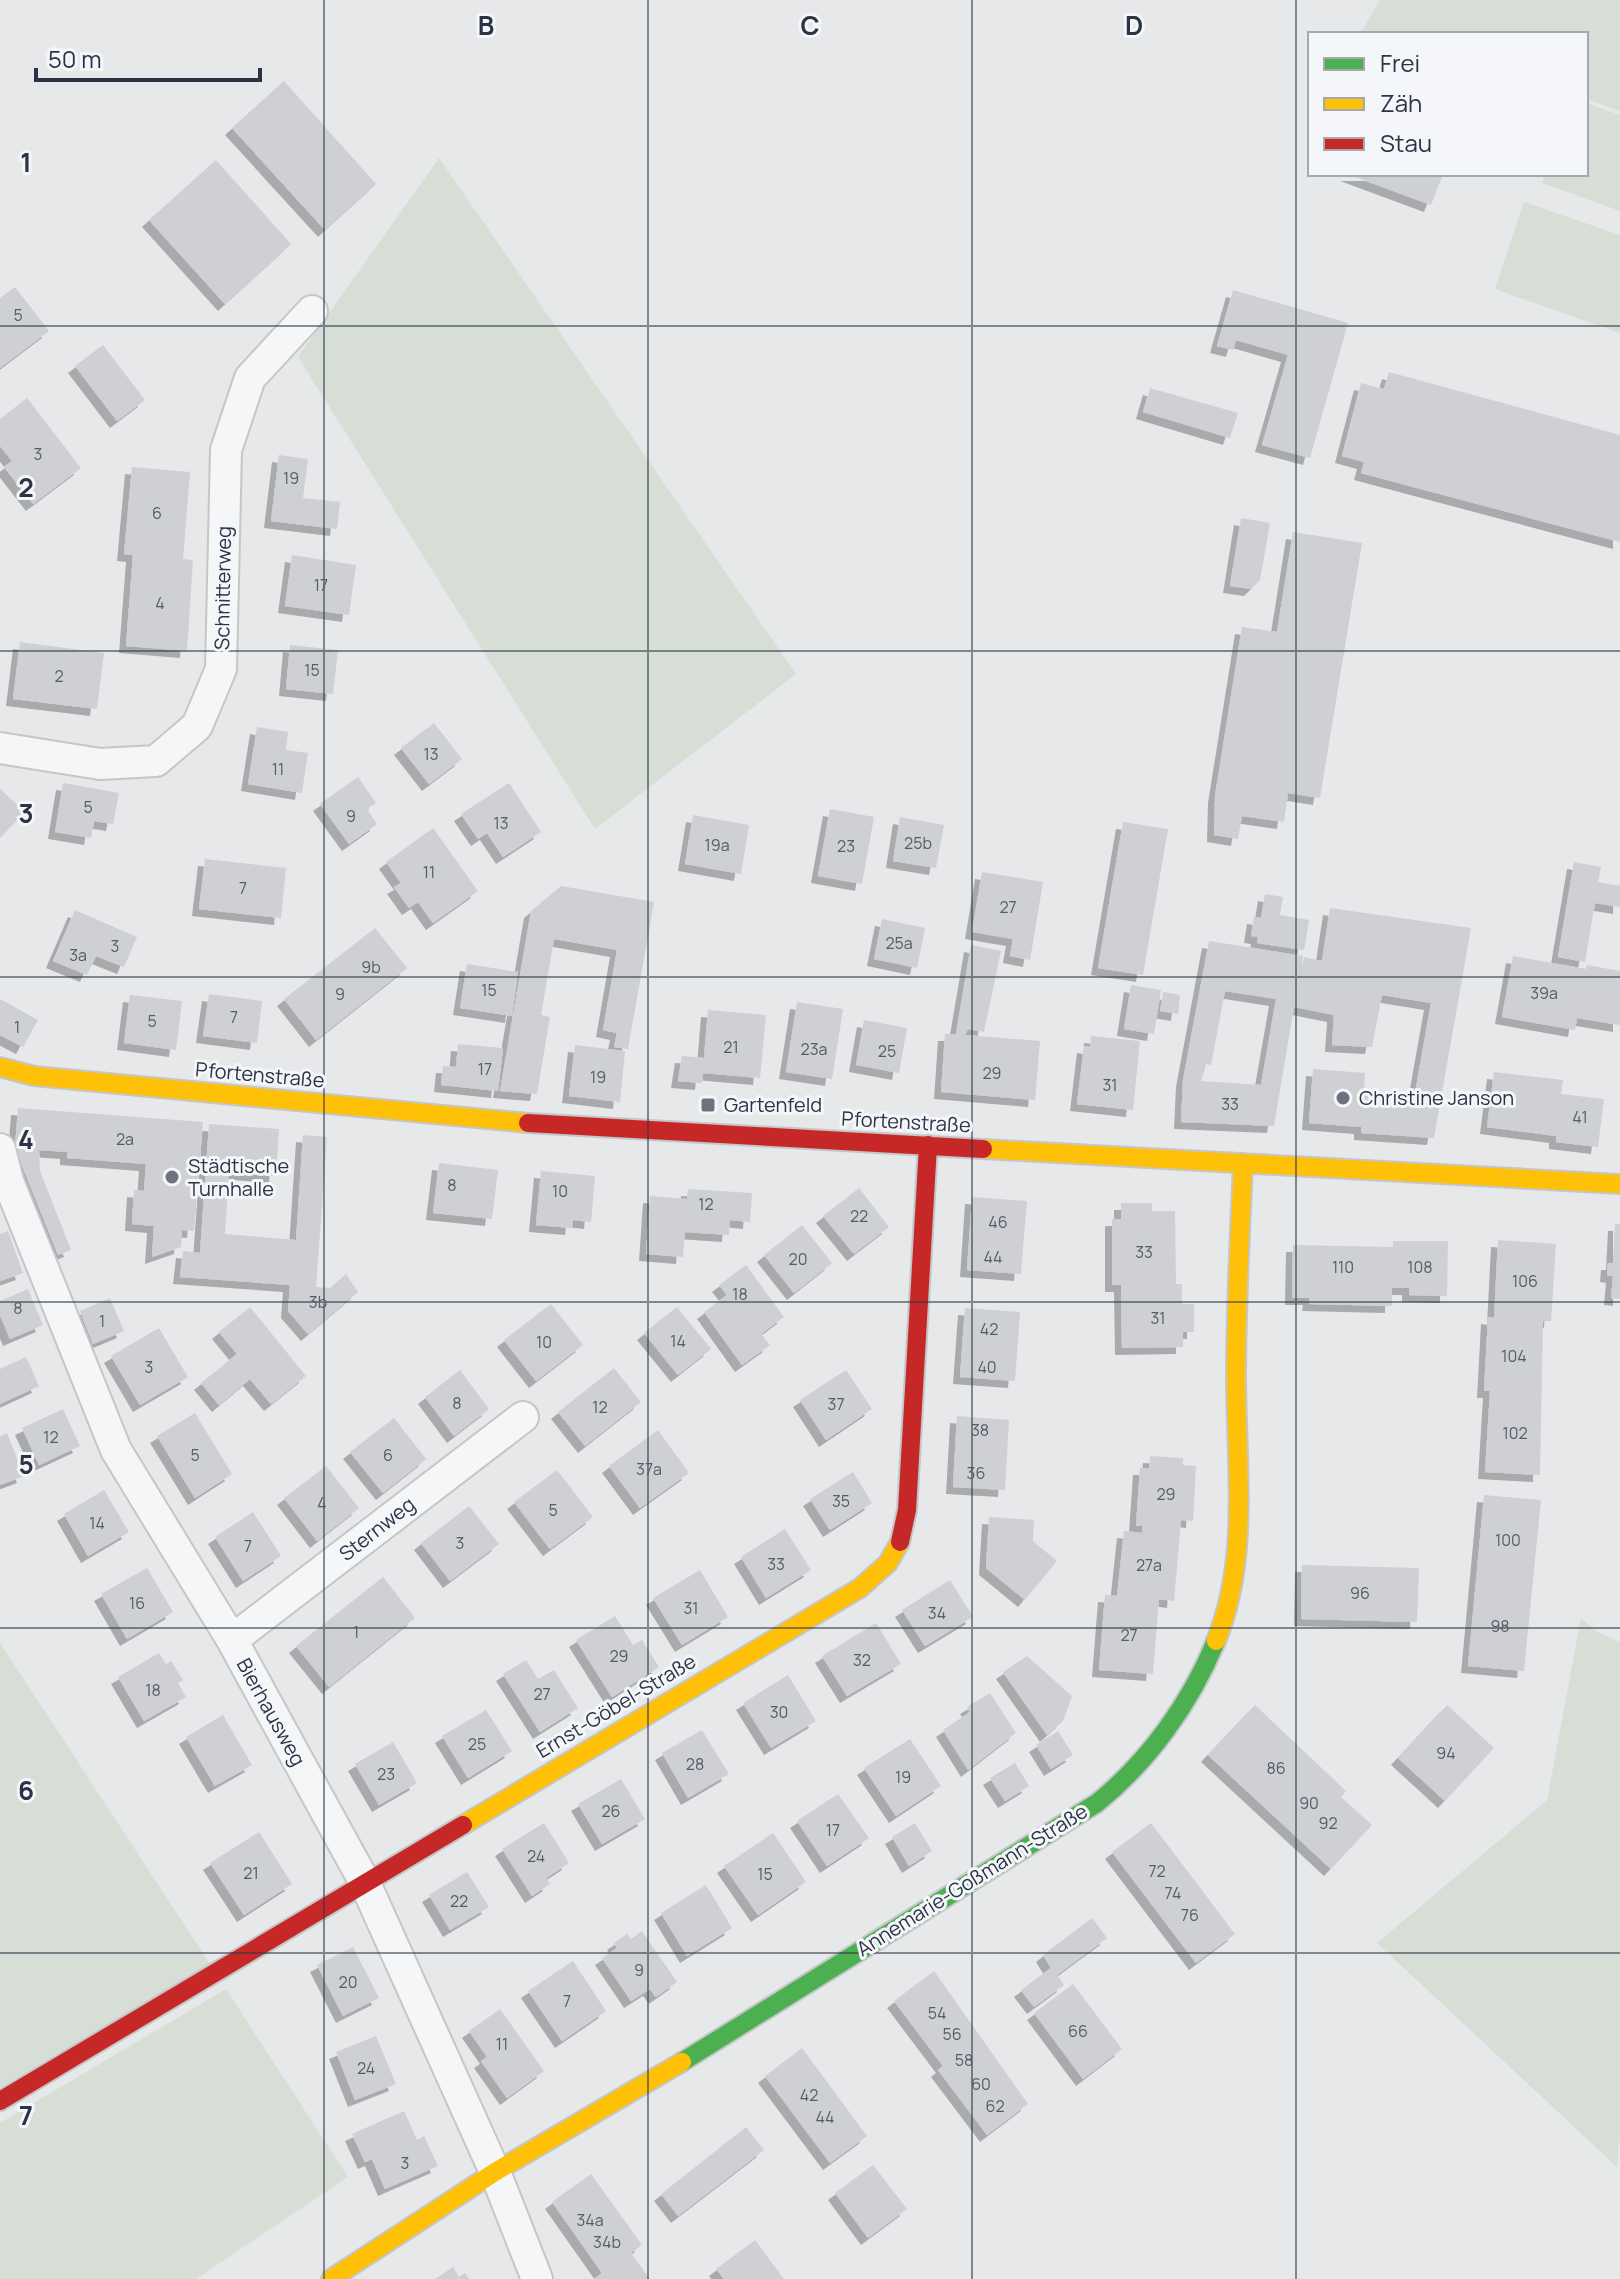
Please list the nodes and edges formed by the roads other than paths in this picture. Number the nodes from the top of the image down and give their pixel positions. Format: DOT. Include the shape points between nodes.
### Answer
graph roads {
  1 [pos="312,311"];
  2 [pos="0,748"];
  3 [pos="0,1067"];
  4 [pos="928,1145"];
  5 [pos="0,1149"];
  6 [pos="1243,1163"];
  7 [pos="1620,1184"];
  8 [pos="523,1417"];
  9 [pos="232,1640"];
  10 [pos="364,1881"];
  11 [pos="0,2101"];
  12 [pos="495,2172"];
  13 [pos="344,2275"];
  14 [pos="537,2279"];
  1 -- 2 [label="street, Schnitterweg" via="250,378 226,450 221,669 197,726 156,761 100,764"];
  3 -- 4 [label="street, Pfortenstraße" via="34,1076 524,1123"];
  4 -- 6 [label="street, Pfortenstraße"];
  4 -- 10 [label="street, Ernst-Göbel-Straße" via="907,1510 896,1555 860,1588"];
  5 -- 9 [label="street, Bierhausweg" via="8,1181 116,1450"];
  6 -- 7 [label="street, Pfortenstraße"];
  6 -- 12 [label="street, Annemarie-Goßmann-Straße" via="1236,1566 1225,1616 1206,1660 1152,1745 1109,1793 1056,1831"];
  8 -- 9 [label="street, Sternweg"];
  9 -- 10 [label="street, Bierhausweg"];
  10 -- 11 [label="street, Ernst-Göbel-Straße"];
  10 -- 12 [label="street, Bierhausweg"];
  12 -- 13 [label="street, Annemarie-Goßmann-Straße"];
  12 -- 14 [label="street, Bierhausweg"];
}
